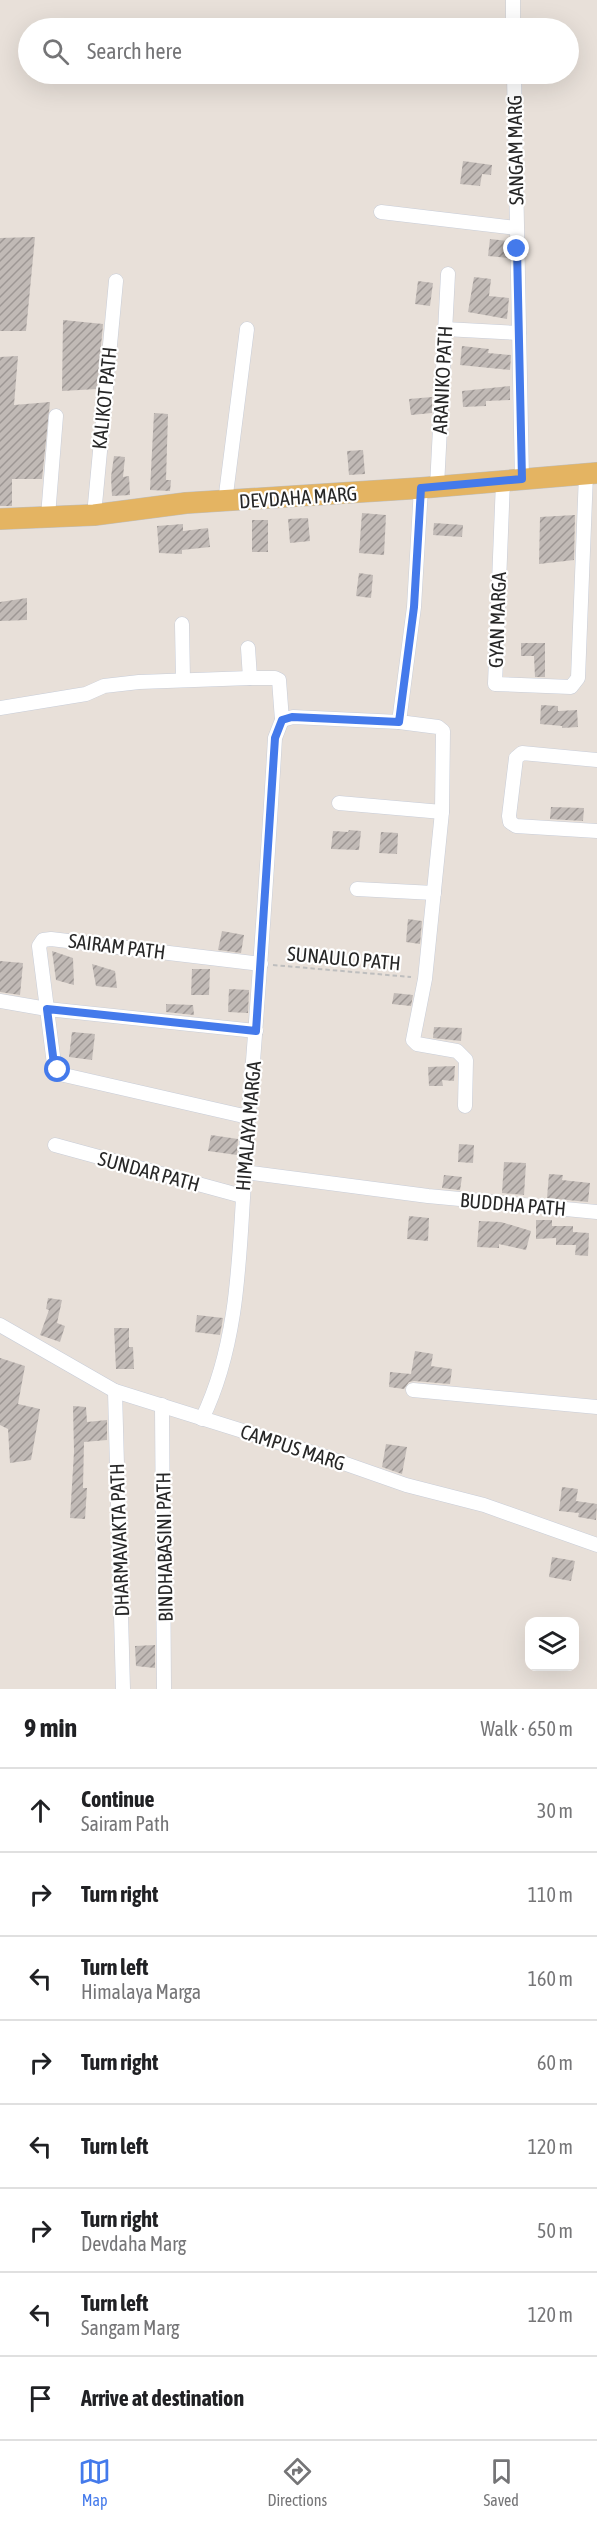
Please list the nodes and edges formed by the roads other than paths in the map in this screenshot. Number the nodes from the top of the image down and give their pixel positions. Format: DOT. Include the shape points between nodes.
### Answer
graph roads {
  1 [pos="513,0"];
  2 [pos="513,18"];
  3 [pos="514,84"];
  4 [pos="381,212"];
  5 [pos="516,228"];
  6 [pos="448,274"];
  7 [pos="116,281"];
  8 [pos="247,329"];
  9 [pos="444,329"];
  10 [pos="519,333"];
  11 [pos="56,416"];
  12 [pos="592,473"];
  13 [pos="512,480"];
  14 [pos="429,487"];
  15 [pos="225,502"];
  16 [pos="94,515"];
  17 [pos="48,516"];
  18 [pos="0,519"];
  19 [pos="182,624"];
  20 [pos="248,648"];
  21 [pos="250,678"];
  22 [pos="183,680"];
  23 [pos="0,708"];
  24 [pos="282,720"];
  25 [pos="399,722"];
  26 [pos="597,760"];
  27 [pos="339,803"];
  28 [pos="442,812"];
  29 [pos="597,831"];
  30 [pos="357,889"];
  31 [pos="434,893"];
  32 [pos="261,964"];
  33 [pos="0,1001"];
  34 [pos="47,1009"];
  35 [pos="256,1031"];
  36 [pos="465,1106"];
  37 [pos="249,1117"];
  38 [pos="55,1145"];
  39 [pos="244,1172"];
  40 [pos="242,1196"];
  41 [pos="597,1212"];
  42 [pos="1,1328"];
  43 [pos="413,1390"];
  44 [pos="115,1391"];
  45 [pos="162,1405"];
  46 [pos="597,1407"];
  47 [pos="202,1419"];
  48 [pos="597,1545"];
  49 [pos="123,1689"];
  50 [pos="164,1689"];
  1 -- 2 [label="street"];
  3 -- 5 [label="street, SANGAM MARG"];
  4 -- 5 [label="street"];
  5 -- 10 [label="street, SANGAM MARG"];
  6 -- 9 [label="street, ARANIKO PATH"];
  7 -- 16 [label="street, KALIKOT PATH"];
  8 -- 15 [label="street"];
  9 -- 10 [label="street"];
  9 -- 14 [label="street, ARANIKO PATH"];
  10 -- 13 [label="street, SANGAM MARG"];
  11 -- 17 [label="street"];
  12 -- 13 [label="main road, DEVDAHA MARG"];
  12 -- 13 [label="street, GYAN MARGA" via="578,678 571,687 495,684"];
  13 -- 14 [label="main road, DEVDAHA MARG"];
  14 -- 15 [label="main road, DEVDAHA MARG"];
  14 -- 25 [label="street, ARANIKO PATH"];
  15 -- 16 [label="main road, DEVDAHA MARG"];
  16 -- 17 [label="main road, DEVDAHA MARG"];
  17 -- 18 [label="main road, DEVDAHA MARG"];
  19 -- 22 [label="street"];
  20 -- 21 [label="street"];
  21 -- 22 [label="street, HIMALAYA MARGA"];
  21 -- 24 [label="street, HIMALAYA MARGA" via="279,680"];
  22 -- 23 [label="street, HIMALAYA MARGA" via="104,686 86,694"];
  24 -- 25 [label="street" via="292,717"];
  24 -- 32 [label="street, HIMALAYA MARGA" via="275,738"];
  25 -- 28 [label="street" via="438,727 442,731"];
  26 -- 29 [label="street" via="522,753 516,758 509,816 516,826"];
  27 -- 28 [label="street"];
  28 -- 31 [label="street"];
  30 -- 31 [label="street"];
  31 -- 36 [label="street" via="425,979 413,1040 457,1051 466,1060"];
  32 -- 34 [label="street, SAIRAM PATH" via="43,940 39,946"];
  32 -- 35 [label="street, HIMALAYA MARGA"];
  33 -- 34 [label="street"];
  34 -- 35 [label="street"];
  34 -- 37 [label="street, SAIRAM PATH" via="54,1064 64,1075"];
  35 -- 37 [label="street, HIMALAYA MARGA"];
  37 -- 39 [label="street, HIMALAYA MARGA"];
  38 -- 40 [label="street, SUNDAR PATH"];
  39 -- 40 [label="street, HIMALAYA MARGA"];
  39 -- 41 [label="street, BUDDHA PATH" via="428,1196"];
  40 -- 47 [label="street, HIMALAYA MARGA" via="231,1329 216,1391"];
  42 -- 44 [label="street, CAMPUS MARG"];
  43 -- 46 [label="street"];
  44 -- 45 [label="street, CAMPUS MARG"];
  44 -- 49 [label="street, DHARMAVAKTA PATH"];
  45 -- 47 [label="street, CAMPUS MARG"];
  45 -- 50 [label="street, BINDHABASINI PATH"];
  47 -- 48 [label="street, CAMPUS MARG" via="406,1485 484,1505"];
}
